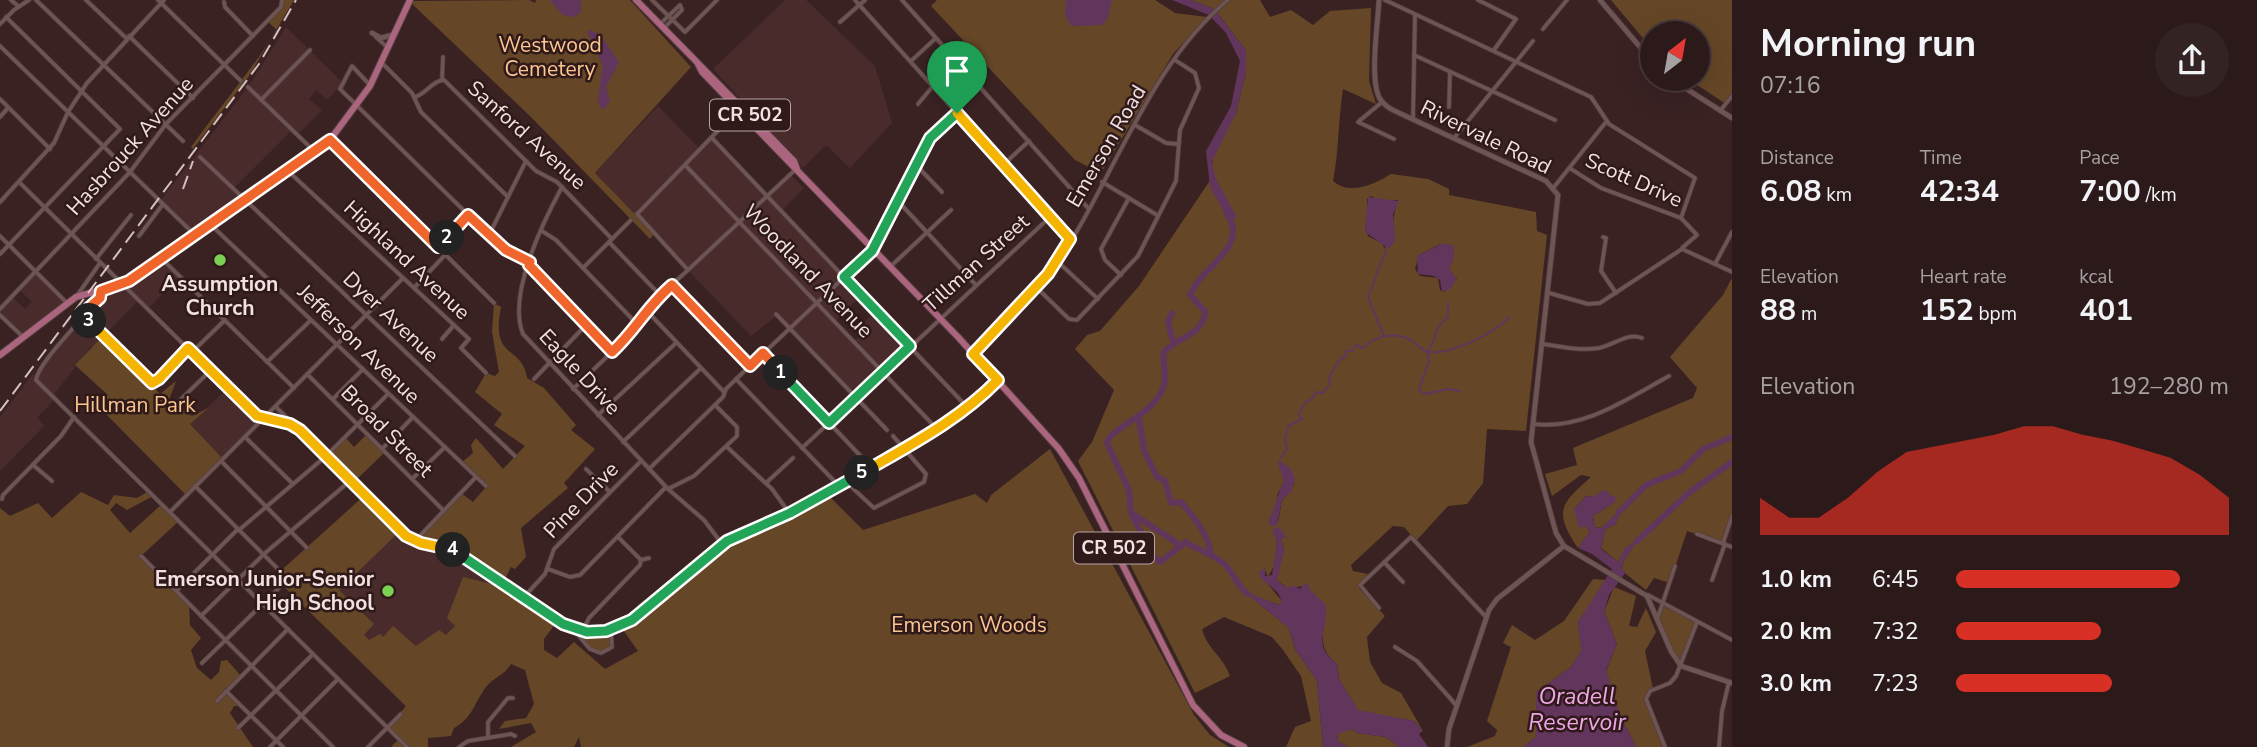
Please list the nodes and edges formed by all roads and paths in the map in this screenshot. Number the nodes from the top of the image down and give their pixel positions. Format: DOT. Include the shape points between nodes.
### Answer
graph roads {
  1 [pos="11,0"];
  2 [pos="29,0"];
  3 [pos="36,0"];
  4 [pos="86,0"];
  5 [pos="410,0"];
  6 [pos="636,0"];
  7 [pos="652,0"];
  8 [pos="717,0"];
  9 [pos="855,0"];
  10 [pos="864,0"];
  11 [pos="902,0"];
  12 [pos="1228,0"];
  13 [pos="1379,0"];
  14 [pos="1385,0"];
  15 [pos="1478,0"];
  16 [pos="1567,0"];
  17 [pos="1600,0"];
  18 [pos="161,1"];
  19 [pos="282,1"];
  20 [pos="224,2"];
  21 [pos="859,5"];
  22 [pos="18,6"];
  23 [pos="1415,15"];
  24 [pos="6,17"];
  25 [pos="671,18"];
  26 [pos="840,22"];
  27 [pos="0,24"];
  28 [pos="662,26"];
  29 [pos="1543,29"];
  30 [pos="395,32"];
  31 [pos="372,33"];
  32 [pos="253,36"];
  33 [pos="128,37"];
  34 [pos="936,38"];
  35 [pos="1534,41"];
  36 [pos="0,46"];
  37 [pos="1640,47"];
  38 [pos="388,48"];
  39 [pos="310,50"];
  40 [pos="1494,50"];
  41 [pos="1414,55"];
  42 [pos="443,57"];
  43 [pos="1175,60"];
  44 [pos="911,61"];
  45 [pos="1517,61"];
  46 [pos="381,62"];
  47 [pos="103,65"];
  48 [pos="225,65"];
  49 [pos="1450,72"];
  50 [pos="442,80"];
  51 [pos="241,81"];
  52 [pos="370,86"];
  53 [pos="933,86"];
  54 [pos="248,87"];
  55 [pos="1493,91"];
  56 [pos="1689,91"];
  57 [pos="81,92"];
  58 [pos="1732,96"];
  59 [pos="415,97"];
  60 [pos="193,98"];
  61 [pos="0,99"];
  62 [pos="261,100"];
  63 [pos="1382,102"];
  64 [pos="918,104"];
  65 [pos="359,105"];
  66 [pos="8,107"];
  67 [pos="1449,107"];
  68 [pos="740,108"];
  69 [pos="1720,111"];
  70 [pos="68,112"];
  71 [pos="957,113"];
  72 [pos="0,117"];
  73 [pos="1732,118"];
  74 [pos="1413,119"];
  75 [pos="1555,120"];
  76 [pos="1606,122"];
  77 [pos="166,124"];
  78 [pos="1135,125"];
  79 [pos="712,138"];
  80 [pos="1454,138"];
  81 [pos="1394,139"];
  82 [pos="330,140"];
  83 [pos="183,141"];
  84 [pos="1029,141"];
  85 [pos="1178,144"];
  86 [pos="103,146"];
  87 [pos="50,149"];
  88 [pos="315,152"];
  89 [pos="200,157"];
  90 [pos="526,161"];
  91 [pos="915,164"];
  92 [pos="1004,164"];
  93 [pos="685,165"];
  94 [pos="797,169"];
  95 [pos="1571,169"];
  96 [pos="288,171"];
  97 [pos="130,172"];
  98 [pos="19,182"];
  99 [pos="1102,182"];
  100 [pos="562,187"];
  101 [pos="1554,187"];
  102 [pos="942,192"];
  103 [pos="508,197"];
  104 [pos="768,198"];
  105 [pos="1129,198"];
  106 [pos="896,200"];
  107 [pos="0,202"];
  108 [pos="245,202"];
  109 [pos="163,204"];
  110 [pos="45,208"];
  111 [pos="1088,208"];
  112 [pos="951,210"];
  113 [pos="131,215"];
  114 [pos="468,215"];
  115 [pos="1157,215"];
  116 [pos="1050,217"];
  117 [pos="1681,218"];
  118 [pos="631,220"];
  119 [pos="740,223"];
  120 [pos="211,225"];
  121 [pos="542,231"];
  122 [pos="1732,232"];
  123 [pos="927,233"];
  124 [pos="71,234"];
  125 [pos="196,235"];
  126 [pos="489,235"];
  127 [pos="0,236"];
  128 [pos="139,236"];
  129 [pos="1603,237"];
  130 [pos="1070,239"];
  131 [pos="611,240"];
  132 [pos="9,245"];
  133 [pos="438,247"];
  134 [pos="1680,249"];
  135 [pos="871,250"];
  136 [pos="0,254"];
  137 [pos="445,255"];
  138 [pos="162,259"];
  139 [pos="98,261"];
  140 [pos="1058,262"];
  141 [pos="530,264"];
  142 [pos="1715,264"];
  143 [pos="583,268"];
  144 [pos="889,268"];
  145 [pos="687,270"];
  146 [pos="36,272"];
  147 [pos="1732,272"];
  148 [pos="1121,275"];
  149 [pos="844,277"];
  150 [pos="403,278"];
  151 [pos="123,284"];
  152 [pos="975,284"];
  153 [pos="672,285"];
  154 [pos="1036,287"];
  155 [pos="414,288"];
  156 [pos="100,291"];
  157 [pos="1549,293"];
  158 [pos="1616,293"];
  159 [pos="660,295"];
  160 [pos="1098,299"];
  161 [pos="72,300"];
  162 [pos="494,303"];
  163 [pos="817,303"];
  164 [pos="646,310"];
  165 [pos="0,312"];
  166 [pos="82,314"];
  167 [pos="366,314"];
  168 [pos="776,314"];
  169 [pos="939,318"];
  170 [pos="225,320"];
  171 [pos="311,320"];
  172 [pos="454,325"];
  173 [pos="586,325"];
  174 [pos="638,325"];
  175 [pos="789,329"];
  176 [pos="23,337"];
  177 [pos="1642,338"];
  178 [pos="442,339"];
  179 [pos="676,342"];
  180 [pos="336,344"];
  181 [pos="1543,344"];
  182 [pos="910,346"];
  183 [pos="768,349"];
  184 [pos="190,350"];
  185 [pos="612,352"];
  186 [pos="973,354"];
  187 [pos="0,355"];
  188 [pos="267,362"];
  189 [pos="548,362"];
  190 [pos="750,366"];
  191 [pos="701,368"];
  192 [pos="363,369"];
  193 [pos="210,371"];
  194 [pos="883,372"];
  195 [pos="486,373"];
  196 [pos="307,374"];
  197 [pos="1670,376"];
  198 [pos="534,379"];
  199 [pos="736,379"];
  200 [pos="998,380"];
  201 [pos="294,388"];
  202 [pos="573,389"];
  203 [pos="725,393"];
  204 [pos="388,394"];
  205 [pos="855,398"];
  206 [pos="333,399"];
  207 [pos="177,403"];
  208 [pos="715,405"];
  209 [pos="276,407"];
  210 [pos="967,407"];
  211 [pos="598,415"];
  212 [pos="74,417"];
  213 [pos="413,417"];
  214 [pos="264,420"];
  215 [pos="829,423"];
  216 [pos="1533,424"];
  217 [pos="358,425"];
  218 [pos="937,429"];
  219 [pos="300,430"];
  220 [pos="887,430"];
  221 [pos="893,436"];
  222 [pos="245,437"];
  223 [pos="624,442"];
  224 [pos="726,446"];
  225 [pos="445,447"];
  226 [pos="802,448"];
  227 [pos="382,449"];
  228 [pos="904,449"];
  229 [pos="326,456"];
  230 [pos="515,456"];
  231 [pos="793,458"];
  232 [pos="220,461"];
  233 [pos="641,461"];
  234 [pos="33,465"];
  235 [pos="871,467"];
  236 [pos="586,469"];
  237 [pos="649,469"];
  238 [pos="476,477"];
  239 [pos="412,479"];
  240 [pos="52,481"];
  241 [pos="351,481"];
  242 [pos="846,482"];
  243 [pos="766,483"];
  244 [pos="293,484"];
  245 [pos="195,486"];
  246 [pos="486,486"];
  247 [pos="839,486"];
  248 [pos="667,488"];
  249 [pos="610,492"];
  250 [pos="2,499"];
  251 [pos="266,507"];
  252 [pos="444,511"];
  253 [pos="170,512"];
  254 [pos="790,513"];
  255 [pos="1732,516"];
  256 [pos="239,530"];
  257 [pos="291,531"];
  258 [pos="1697,534"];
  259 [pos="618,537"];
  260 [pos="415,541"];
  261 [pos="722,544"];
  262 [pos="1724,544"];
  263 [pos="1564,546"];
  264 [pos="1732,547"];
  265 [pos="307,548"];
  266 [pos="213,554"];
  267 [pos="264,554"];
  268 [pos="141,556"];
  269 [pos="649,558"];
  270 [pos="641,560"];
  271 [pos="1384,562"];
  272 [pos="1675,566"];
  273 [pos="548,569"];
  274 [pos="279,570"];
  275 [pos="239,580"];
  276 [pos="1712,580"];
  277 [pos="1403,582"];
  278 [pos="281,587"];
  279 [pos="176,591"];
  280 [pos="1643,592"];
  281 [pos="524,597"];
  282 [pos="262,603"];
  283 [pos="1663,603"];
  284 [pos="1380,608"];
  285 [pos="201,616"];
  286 [pos="1486,617"];
  287 [pos="1658,617"];
  288 [pos="1697,622"];
  289 [pos="573,628"];
  290 [pos="288,629"];
  291 [pos="611,630"];
  292 [pos="582,631"];
  293 [pos="226,640"];
  294 [pos="1732,640"];
  295 [pos="1395,647"];
  296 [pos="313,654"];
  297 [pos="202,663"];
  298 [pos="251,666"];
  299 [pos="1681,666"];
  300 [pos="338,678"];
  301 [pos="1730,682"];
  302 [pos="276,690"];
  303 [pos="226,691"];
  304 [pos="513,698"];
  305 [pos="217,701"];
  306 [pos="1457,706"];
  307 [pos="401,714"];
  308 [pos="251,715"];
  309 [pos="301,715"];
  310 [pos="238,728"];
  311 [pos="388,728"];
  312 [pos="515,736"];
  313 [pos="488,738"];
  314 [pos="276,741"];
  315 [pos="270,747"];
  316 [pos="283,747"];
  317 [pos="333,747"];
  318 [pos="368,747"];
  319 [pos="407,747"];
  320 [pos="459,747"];
  321 [pos="1244,747"];
  322 [pos="1447,747"];
  323 [pos="1665,747"];
  324 [pos="1719,747"];
  1 -- 22 [label="street"];
  2 -- 22 [label="street"];
  3 -- 47 [label="street"];
  4 -- 33 [label="street"];
  5 -- 30 [label="main road"];
  6 -- 28 [label="main road, CR 502"];
  7 -- 25 [label="street"];
  8 -- 25 [label="street" via="685,32"];
  9 -- 21 [label="street"];
  10 -- 21 [label="street"];
  11 -- 34 [label="street"];
  12 -- 43 [label="street, Emerson Road"];
  13 -- 63 [label="street" via="1376,74"];
  14 -- 23 [label="street"];
  15 -- 40 [label="street" via="1516,19"];
  16 -- 29 [label="street"];
  17 -- 37 [label="street"];
  18 -- 33 [label="street"];
  18 -- 48 [label="street"];
  19 -- 32 [label="street, Hasbrouck Avenue"];
  20 -- 32 [label="street"];
  21 -- 26 [label="street"];
  21 -- 44 [label="street"];
  22 -- 24 [label="street"];
  23 -- 40 [label="street"];
  23 -- 41 [label="street"];
  24 -- 27 [label="street"];
  24 -- 57 [label="street"];
  25 -- 28 [label="street"];
  28 -- 68 [label="main road, CR 502"];
  30 -- 31 [label="street" via="383,38"];
  30 -- 38 [label="main road"];
  31 -- 38 [label="street"];
  32 -- 48 [label="street, Hasbrouck Avenue"];
  33 -- 47 [label="street"];
  33 -- 60 [label="street"];
  34 -- 44 [label="street"];
  34 -- 84 [label="street"];
  35 -- 45 [label="street"];
  36 -- 70 [label="street"];
  38 -- 46 [label="main road"];
  39 -- 62 [label="street"];
  40 -- 45 [label="street"];
  41 -- 49 [label="street"];
  41 -- 74 [label="street"];
  42 -- 50 [label="street"];
  43 -- 78 [label="street, Emerson Road"];
  43 -- 85 [label="street" via="1195,73 1200,84 1181,124"];
  44 -- 53 [label="street"];
  45 -- 55 [label="street"];
  45 -- 76 [label="street" via="1591,97"];
  46 -- 52 [label="main road"];
  46 -- 59 [label="street"];
  47 -- 57 [label="street"];
  47 -- 77 [label="street"];
  48 -- 51 [label="street"];
  48 -- 60 [label="street, Hasbrouck Avenue"];
  49 -- 55 [label="street"];
  49 -- 67 [label="street"];
  50 -- 59 [label="street, Sanford Avenue"];
  50 -- 90 [label="street, Sanford Avenue"];
  52 -- 65 [label="main road"];
  52 -- 65 [label="street" via="352,66 340,89"];
  53 -- 64 [label="street"];
  53 -- 71 [label="street"];
  54 -- 62 [label="street"];
  55 -- 75 [label="street"];
  55 -- 80 [label="street"];
  56 -- 69 [label="street"];
  57 -- 70 [label="street"];
  57 -- 86 [label="street" via="120,129"];
  58 -- 69 [label="street"];
  59 -- 103 [label="street" via="421,112"];
  60 -- 77 [label="street, Hasbrouck Avenue"];
  61 -- 66 [label="street"];
  62 -- 88 [label="street"];
  63 -- 74 [label="street, Rivervale Road"];
  63 -- 81 [label="street" via="1358,122"];
  65 -- 82 [label="main road"];
  65 -- 114 [label="street"];
  66 -- 72 [label="street"];
  66 -- 87 [label="street"];
  68 -- 79 [label="street"];
  68 -- 94 [label="main road, CR 502"];
  69 -- 73 [label="street"];
  70 -- 86 [label="street"];
  70 -- 87 [label="street"];
  71 -- 91 [label="street" via="930,138"];
  71 -- 92 [label="street"];
  74 -- 80 [label="street, Rivervale Road"];
  76 -- 95 [label="street"];
  76 -- 117 [label="street" via="1693,176 1696,183"];
  77 -- 83 [label="street"];
  77 -- 97 [label="street, Hasbrouck Avenue"];
  78 -- 85 [label="street" via="1166,143"];
  78 -- 99 [label="street, Emerson Road"];
  79 -- 93 [label="street"];
  79 -- 104 [label="street"];
  80 -- 101 [label="street, Rivervale Road"];
  82 -- 88 [label="main road"];
  82 -- 133 [label="street"];
  84 -- 92 [label="street"];
  84 -- 111 [label="street"];
  85 -- 115 [label="street" via="1177,175"];
  86 -- 97 [label="street"];
  86 -- 110 [label="street"];
  87 -- 98 [label="street"];
  88 -- 96 [label="main road"];
  89 -- 108 [label="street, Dyer Avenue"];
  90 -- 100 [label="street, Sanford Avenue"];
  90 -- 103 [label="street"];
  91 -- 102 [label="street"];
  91 -- 106 [label="street"];
  92 -- 116 [label="street"];
  93 -- 119 [label="street, Woodland Avenue"];
  93 -- 145 [label="street" via="637,214"];
  94 -- 104 [label="street"];
  94 -- 135 [label="main road, CR 502"];
  95 -- 101 [label="street"];
  95 -- 117 [label="street, Scott Drive" via="1598,186"];
  96 -- 108 [label="main road"];
  96 -- 150 [label="street, Highland Avenue"];
  97 -- 109 [label="street"];
  97 -- 124 [label="street, Hasbrouck Avenue"];
  98 -- 107 [label="street"];
  98 -- 110 [label="street"];
  99 -- 105 [label="street"];
  99 -- 111 [label="street, Emerson Road"];
  100 -- 121 [label="street, Eagle Drive"];
  100 -- 131 [label="street, Sanford Avenue"];
  101 -- 157 [label="street, Rivervale Road" via="1559,202"];
  103 -- 126 [label="street"];
  104 -- 119 [label="street"];
  104 -- 149 [label="street"];
  105 -- 115 [label="street"];
  105 -- 148 [label="street" via="1101,249 1103,258"];
  106 -- 123 [label="street"];
  106 -- 135 [label="street"];
  108 -- 120 [label="main road"];
  108 -- 167 [label="street, Dyer Avenue"];
  109 -- 125 [label="street"];
  109 -- 128 [label="street"];
  110 -- 124 [label="street"];
  110 -- 132 [label="street"];
  111 -- 130 [label="street, Emerson Road"];
  112 -- 123 [label="street"];
  113 -- 139 [label="street"];
  114 -- 126 [label="street"];
  114 -- 133 [label="street"];
  115 -- 148 [label="street" via="1142,249"];
  116 -- 130 [label="street"];
  116 -- 152 [label="street, Tillman Street"];
  117 -- 134 [label="street, Scott Drive" via="1697,235"];
  118 -- 131 [label="street"];
  119 -- 145 [label="street"];
  119 -- 163 [label="street, Woodland Avenue"];
  120 -- 125 [label="main road"];
  120 -- 171 [label="street, Jefferson Avenue"];
  121 -- 141 [label="street, Eagle Drive"];
  121 -- 143 [label="street"];
  122 -- 142 [label="street"];
  123 -- 144 [label="street"];
  123 -- 152 [label="street"];
  124 -- 139 [label="street"];
  124 -- 146 [label="street, Hasbrouck Avenue"];
  125 -- 138 [label="main road"];
  126 -- 141 [label="street"];
  127 -- 132 [label="street"];
  129 -- 158 [label="street" via="1601,271"];
  130 -- 140 [label="street, Emerson Road"];
  131 -- 143 [label="street"];
  131 -- 159 [label="street, Sanford Avenue"];
  132 -- 136 [label="street"];
  132 -- 146 [label="street"];
  133 -- 137 [label="street"];
  134 -- 142 [label="street"];
  134 -- 158 [label="street"];
  135 -- 144 [label="main road, CR 502"];
  135 -- 149 [label="street"];
  137 -- 155 [label="street"];
  137 -- 162 [label="street"];
  138 -- 151 [label="main road"];
  138 -- 170 [label="street"];
  139 -- 151 [label="street"];
  139 -- 161 [label="street"];
  140 -- 154 [label="street, Emerson Road"];
  140 -- 160 [label="street"];
  141 -- 173 [label="street"];
  141 -- 189 [label="street, Eagle Drive" via="519,293 519,323"];
  142 -- 147 [label="street"];
  143 -- 174 [label="street"];
  144 -- 169 [label="main road, CR 502"];
  145 -- 153 [label="street"];
  146 -- 161 [label="street"];
  146 -- 165 [label="street, Hasbrouck Avenue"];
  148 -- 160 [label="street"];
  149 -- 163 [label="street"];
  149 -- 182 [label="street"];
  150 -- 155 [label="street, Highland Avenue"];
  150 -- 167 [label="street"];
  151 -- 156 [label="main road"];
  151 -- 184 [label="street"];
  152 -- 169 [label="street, Tillman Street"];
  153 -- 159 [label="street"];
  153 -- 190 [label="street"];
  154 -- 160 [label="street" via="1072,320"];
  154 -- 186 [label="street, Emerson Road"];
  155 -- 172 [label="street, Highland Avenue"];
  156 -- 161 [label="main road"];
  156 -- 166 [label="street" via="100,298"];
  157 -- 158 [label="street" via="1592,304"];
  157 -- 181 [label="street, Rivervale Road"];
  159 -- 164 [label="street"];
  161 -- 176 [label="main road"];
  163 -- 175 [label="street"];
  163 -- 194 [label="street, Woodland Avenue"];
  164 -- 174 [label="street"];
  164 -- 179 [label="street"];
  165 -- 176 [label="street"];
  166 -- 184 [label="street" via="150,382"];
  166 -- 212 [label="street" via="36,377"];
  167 -- 180 [label="street"];
  167 -- 230 [label="street, Dyer Avenue"];
  168 -- 175 [label="street"];
  169 -- 182 [label="street, Tillman Street"];
  169 -- 186 [label="main road, CR 502"];
  170 -- 184 [label="street"];
  170 -- 188 [label="street"];
  171 -- 180 [label="street, Jefferson Avenue"];
  171 -- 188 [label="street"];
  172 -- 178 [label="street"];
  172 -- 195 [label="street, Highland Avenue" via="469,339 461,348"];
  173 -- 185 [label="street"];
  173 -- 189 [label="street"];
  174 -- 185 [label="street"];
  175 -- 183 [label="street"];
  175 -- 205 [label="street"];
  176 -- 187 [label="main road"];
  177 -- 181 [label="street" via="1631,335 1590,349"];
  179 -- 191 [label="street"];
  179 -- 211 [label="street"];
  180 -- 192 [label="street, Jefferson Avenue"];
  180 -- 196 [label="street"];
  181 -- 216 [label="street, Rivervale Road"];
  182 -- 194 [label="street, Tillman Street"];
  182 -- 210 [label="street"];
  184 -- 193 [label="street"];
  185 -- 202 [label="street"];
  186 -- 200 [label="main road, CR 502"];
  188 -- 201 [label="street"];
  189 -- 198 [label="street"];
  189 -- 202 [label="street, Eagle Drive"];
  190 -- 199 [label="street, Pine Drive"];
  190 -- 215 [label="street, Pine Drive" via="763,353"];
  191 -- 203 [label="street"];
  191 -- 223 [label="street"];
  192 -- 204 [label="street, Jefferson Avenue"];
  192 -- 206 [label="street"];
  193 -- 207 [label="street"];
  193 -- 214 [label="street"];
  194 -- 205 [label="street, Tillman Street"];
  194 -- 218 [label="street, Woodland Avenue"];
  196 -- 201 [label="street"];
  196 -- 206 [label="street, Broad Street"];
  197 -- 216 [label="street" via="1586,419"];
  199 -- 203 [label="street, Pine Drive"];
  199 -- 226 [label="street"];
  200 -- 210 [label="street"];
  200 -- 321 [label="main road, CR 502" via="1079,478 1193,705 1222,734"];
  201 -- 209 [label="street"];
  202 -- 211 [label="street, Eagle Drive"];
  203 -- 208 [label="street, Pine Drive"];
  204 -- 213 [label="street, Jefferson Avenue"];
  204 -- 217 [label="street"];
  205 -- 215 [label="street, Tillman Street"];
  205 -- 220 [label="street"];
  206 -- 217 [label="street, Broad Street"];
  208 -- 224 [label="street" via="738,429"];
  208 -- 237 [label="street, Pine Drive"];
  209 -- 214 [label="street"];
  209 -- 219 [label="street"];
  210 -- 218 [label="street"];
  211 -- 223 [label="street, Eagle Drive"];
  212 -- 234 [label="street"];
  212 -- 253 [label="street"];
  213 -- 225 [label="street, Jefferson Avenue"];
  213 -- 227 [label="street"];
  214 -- 219 [label="street"];
  214 -- 222 [label="street"];
  215 -- 226 [label="street, Tillman Street"];
  215 -- 235 [label="street"];
  216 -- 263 [label="street, Rivervale Road" via="1534,460"];
  217 -- 227 [label="street, Broad Street"];
  217 -- 229 [label="street"];
  218 -- 228 [label="street"];
  219 -- 229 [label="street"];
  221 -- 228 [label="street"];
  222 -- 232 [label="street"];
  222 -- 244 [label="street"];
  223 -- 233 [label="street, Eagle Drive"];
  224 -- 243 [label="street"];
  224 -- 248 [label="street" via="694,476"];
  225 -- 238 [label="street, Jefferson Avenue"];
  225 -- 239 [label="street"];
  226 -- 247 [label="street"];
  227 -- 239 [label="street, Broad Street"];
  228 -- 235 [label="street"];
  228 -- 242 [label="street" via="926,474 924,482 874,508"];
  229 -- 241 [label="street"];
  229 -- 244 [label="street"];
  231 -- 243 [label="street"];
  232 -- 245 [label="street"];
  232 -- 251 [label="street"];
  233 -- 237 [label="street, Eagle Drive"];
  233 -- 249 [label="street, Pine Drive"];
  234 -- 240 [label="street"];
  234 -- 250 [label="street"];
  235 -- 242 [label="street"];
  236 -- 249 [label="street"];
  237 -- 248 [label="street, Eagle Drive"];
  238 -- 246 [label="street, Jefferson Avenue"];
  238 -- 252 [label="street"];
  239 -- 252 [label="street, Broad Street"];
  241 -- 257 [label="street"];
  241 -- 260 [label="street"];
  242 -- 247 [label="street"];
  243 -- 254 [label="street"];
  244 -- 251 [label="street"];
  245 -- 253 [label="street"];
  245 -- 256 [label="street"];
  247 -- 254 [label="street"];
  248 -- 259 [label="street"];
  248 -- 261 [label="street, Eagle Drive" via="704,520"];
  249 -- 273 [label="street, Pine Drive" via="554,549"];
  251 -- 256 [label="street"];
  251 -- 257 [label="street"];
  252 -- 260 [label="street"];
  253 -- 266 [label="street"];
  254 -- 261 [label="street"];
  255 -- 262 [label="street"];
  256 -- 266 [label="street"];
  256 -- 267 [label="street"];
  257 -- 265 [label="street"];
  257 -- 267 [label="street"];
  258 -- 262 [label="street"];
  259 -- 270 [label="street"];
  259 -- 273 [label="street" via="577,576"];
  260 -- 281 [label="street" via="455,552"];
  261 -- 291 [label="street" via="632,620"];
  262 -- 264 [label="street"];
  262 -- 276 [label="street"];
  263 -- 280 [label="street"];
  263 -- 286 [label="street" via="1497,599"];
  266 -- 275 [label="street"];
  266 -- 279 [label="street"];
  267 -- 274 [label="street"];
  267 -- 275 [label="street"];
  268 -- 279 [label="street"];
  269 -- 270 [label="street"];
  270 -- 292 [label="street"];
  271 -- 277 [label="street"];
  271 -- 284 [label="street" via="1360,585"];
  271 -- 286 [label="street" via="1411,537"];
  272 -- 283 [label="street"];
  273 -- 281 [label="street, Pine Drive"];
  275 -- 282 [label="street"];
  275 -- 285 [label="street"];
  278 -- 282 [label="street"];
  279 -- 285 [label="street"];
  280 -- 283 [label="street"];
  280 -- 287 [label="street"];
  281 -- 289 [label="street"];
  282 -- 290 [label="street"];
  282 -- 293 [label="street"];
  283 -- 287 [label="street"];
  283 -- 288 [label="street"];
  285 -- 293 [label="street"];
  286 -- 306 [label="street"];
  287 -- 299 [label="street"];
  288 -- 294 [label="street"];
  288 -- 299 [label="street"];
  289 -- 291 [label="street" via="596,653 612,647"];
  289 -- 292 [label="street"];
  290 -- 296 [label="street"];
  290 -- 298 [label="street"];
  291 -- 292 [label="street"];
  293 -- 297 [label="street"];
  293 -- 298 [label="street"];
  295 -- 306 [label="street" via="1417,661"];
  296 -- 300 [label="street"];
  296 -- 302 [label="street"];
  298 -- 302 [label="street"];
  298 -- 303 [label="street"];
  299 -- 301 [label="street"];
  299 -- 323 [label="street" via="1673,680 1650,691 1646,699"];
  300 -- 309 [label="street"];
  300 -- 311 [label="street"];
  301 -- 324 [label="street"];
  302 -- 308 [label="street"];
  302 -- 309 [label="street"];
  303 -- 305 [label="street"];
  303 -- 308 [label="street"];
  304 -- 313 [label="street" via="488,722"];
  306 -- 322 [label="street"];
  307 -- 311 [label="street"];
  308 -- 310 [label="street"];
  308 -- 314 [label="street"];
  309 -- 314 [label="street"];
  309 -- 317 [label="street"];
  311 -- 318 [label="street"];
  311 -- 319 [label="street"];
  312 -- 313 [label="street"];
  313 -- 320 [label="street"];
  314 -- 315 [label="street"];
  314 -- 316 [label="street"];
}
